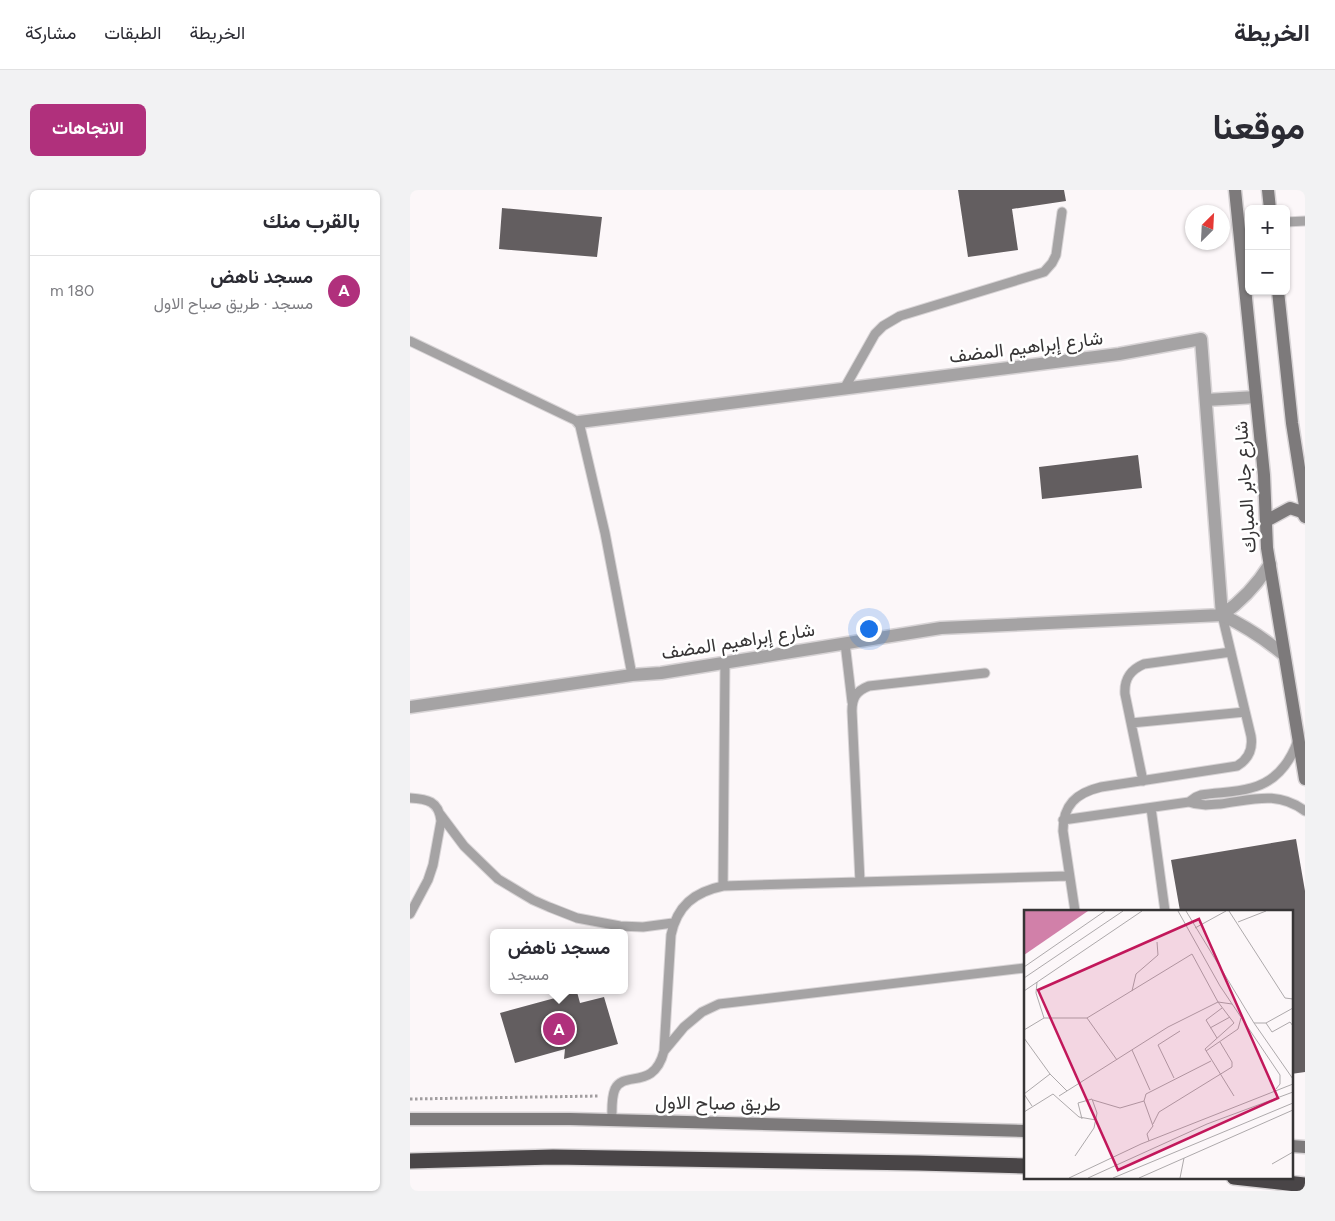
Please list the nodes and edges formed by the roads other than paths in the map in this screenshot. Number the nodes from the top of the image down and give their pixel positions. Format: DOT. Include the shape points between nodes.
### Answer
graph roads {
  1 [pos="1235,190"];
  2 [pos="1268,190"];
  3 [pos="1270,205"];
  4 [pos="1062,212"];
  5 [pos="1305,220"];
  6 [pos="1290,222"];
  7 [pos="1278,295"];
  8 [pos="410,341"];
  9 [pos="844,389"];
  10 [pos="1256,397"];
  11 [pos="1206,400"];
  12 [pos="579,422"];
  13 [pos="1305,506"];
  14 [pos="1305,517"];
  15 [pos="1266,521"];
  16 [pos="1270,564"];
  17 [pos="1222,615"];
  18 [pos="845,643"];
  19 [pos="1231,652"];
  20 [pos="1284,656"];
  21 [pos="725,662"];
  22 [pos="985,673"];
  23 [pos="632,675"];
  24 [pos="852,702"];
  25 [pos="410,707"];
  26 [pos="1245,712"];
  27 [pos="1131,723"];
  28 [pos="1298,740"];
  29 [pos="1305,779"];
  30 [pos="1143,781"];
  31 [pos="410,798"];
  32 [pos="1189,802"];
  33 [pos="1151,808"];
  34 [pos="1305,811"];
  35 [pos="440,814"];
  36 [pos="1063,820"];
  37 [pos="1069,876"];
  38 [pos="860,882"];
  39 [pos="723,886"];
  40 [pos="1075,910"];
  41 [pos="1165,910"];
  42 [pos="410,913"];
  43 [pos="673,922"];
  44 [pos="1024,968"];
  45 [pos="664,1050"];
  46 [pos="410,1118"];
  47 [pos="612,1121"];
  48 [pos="1024,1131"];
  49 [pos="1292,1146"];
  50 [pos="1305,1147"];
  51 [pos="410,1161"];
  52 [pos="1024,1166"];
  53 [pos="1243,1178"];
  54 [pos="1305,1185"];
  1 -- 10 [label="main road, شارع جابر المبارك"];
  2 -- 3 [label="main road"];
  4 -- 9 [label="lane" via="1056,254 1044,272 900,316 875,334"];
  5 -- 6 [label="lane"];
  7 -- 13 [label="main road" via="1292,423"];
  8 -- 12 [label="lane"];
  9 -- 11 [label="street, شارع إبراهيم المضف" via="1118,354 1201,339"];
  9 -- 12 [label="street, شارع إبراهيم المضف"];
  10 -- 11 [label="street"];
  10 -- 15 [label="main road, شارع جابر المبارك"];
  11 -- 17 [label="street, شارع إبراهيم المضف"];
  12 -- 23 [label="lane" via="605,532"];
  14 -- 15 [label="main road" via="1302,512 1290,508"];
  15 -- 16 [label="main road, شارع جابر المبارك"];
  16 -- 17 [label="street" via="1245,598"];
  16 -- 20 [label="main road, شارع جابر المبارك"];
  17 -- 18 [label="street, شارع إبراهيم المضف" via="941,628"];
  17 -- 19 [label="lane"];
  17 -- 20 [label="street" via="1249,629"];
  18 -- 21 [label="street, شارع إبراهيم المضف"];
  18 -- 24 [label="lane"];
  19 -- 26 [label="lane"];
  19 -- 27 [label="lane" via="1138,667 1128,675 1125,688"];
  20 -- 28 [label="main road, شارع جابر المبارك"];
  21 -- 23 [label="street, شارع إبراهيم المضف"];
  21 -- 39 [label="lane"];
  22 -- 24 [label="lane" via="869,686 861,689"];
  23 -- 25 [label="street, شارع إبراهيم المضف"];
  24 -- 38 [label="lane"];
  26 -- 27 [label="lane"];
  26 -- 30 [label="lane" via="1252,742 1250,754 1243,763"];
  27 -- 30 [label="lane"];
  28 -- 29 [label="main road, شارع جابر المبارك"];
  28 -- 32 [label="lane" via="1281,771 1261,785 1201,795"];
  30 -- 36 [label="lane" via="1090,789 1072,802"];
  31 -- 35 [label="lane" via="432,803"];
  32 -- 33 [label="lane"];
  32 -- 34 [label="lane" via="1204,806 1274,798"];
  33 -- 36 [label="lane"];
  33 -- 41 [label="lane"];
  35 -- 42 [label="lane" via="433,865 422,894"];
  35 -- 43 [label="lane" via="464,846 498,879 533,900 577,918 620,926 643,927"];
  36 -- 37 [label="lane"];
  37 -- 38 [label="lane"];
  37 -- 40 [label="lane"];
  38 -- 39 [label="lane"];
  39 -- 43 [label="lane" via="699,894 688,902"];
  43 -- 45 [label="lane"];
  44 -- 45 [label="lane" via="719,1004 702,1012 684,1027"];
  45 -- 47 [label="lane" via="658,1067 650,1074 617,1086 613,1096"];
  46 -- 47 [label="main road, طريق صباح الاول"];
  47 -- 48 [label="main road, طريق صباح الاول"];
  49 -- 50 [label="main road"];
  51 -- 52 [label="highway" via="553,1157"];
  53 -- 54 [label="highway"];
}
